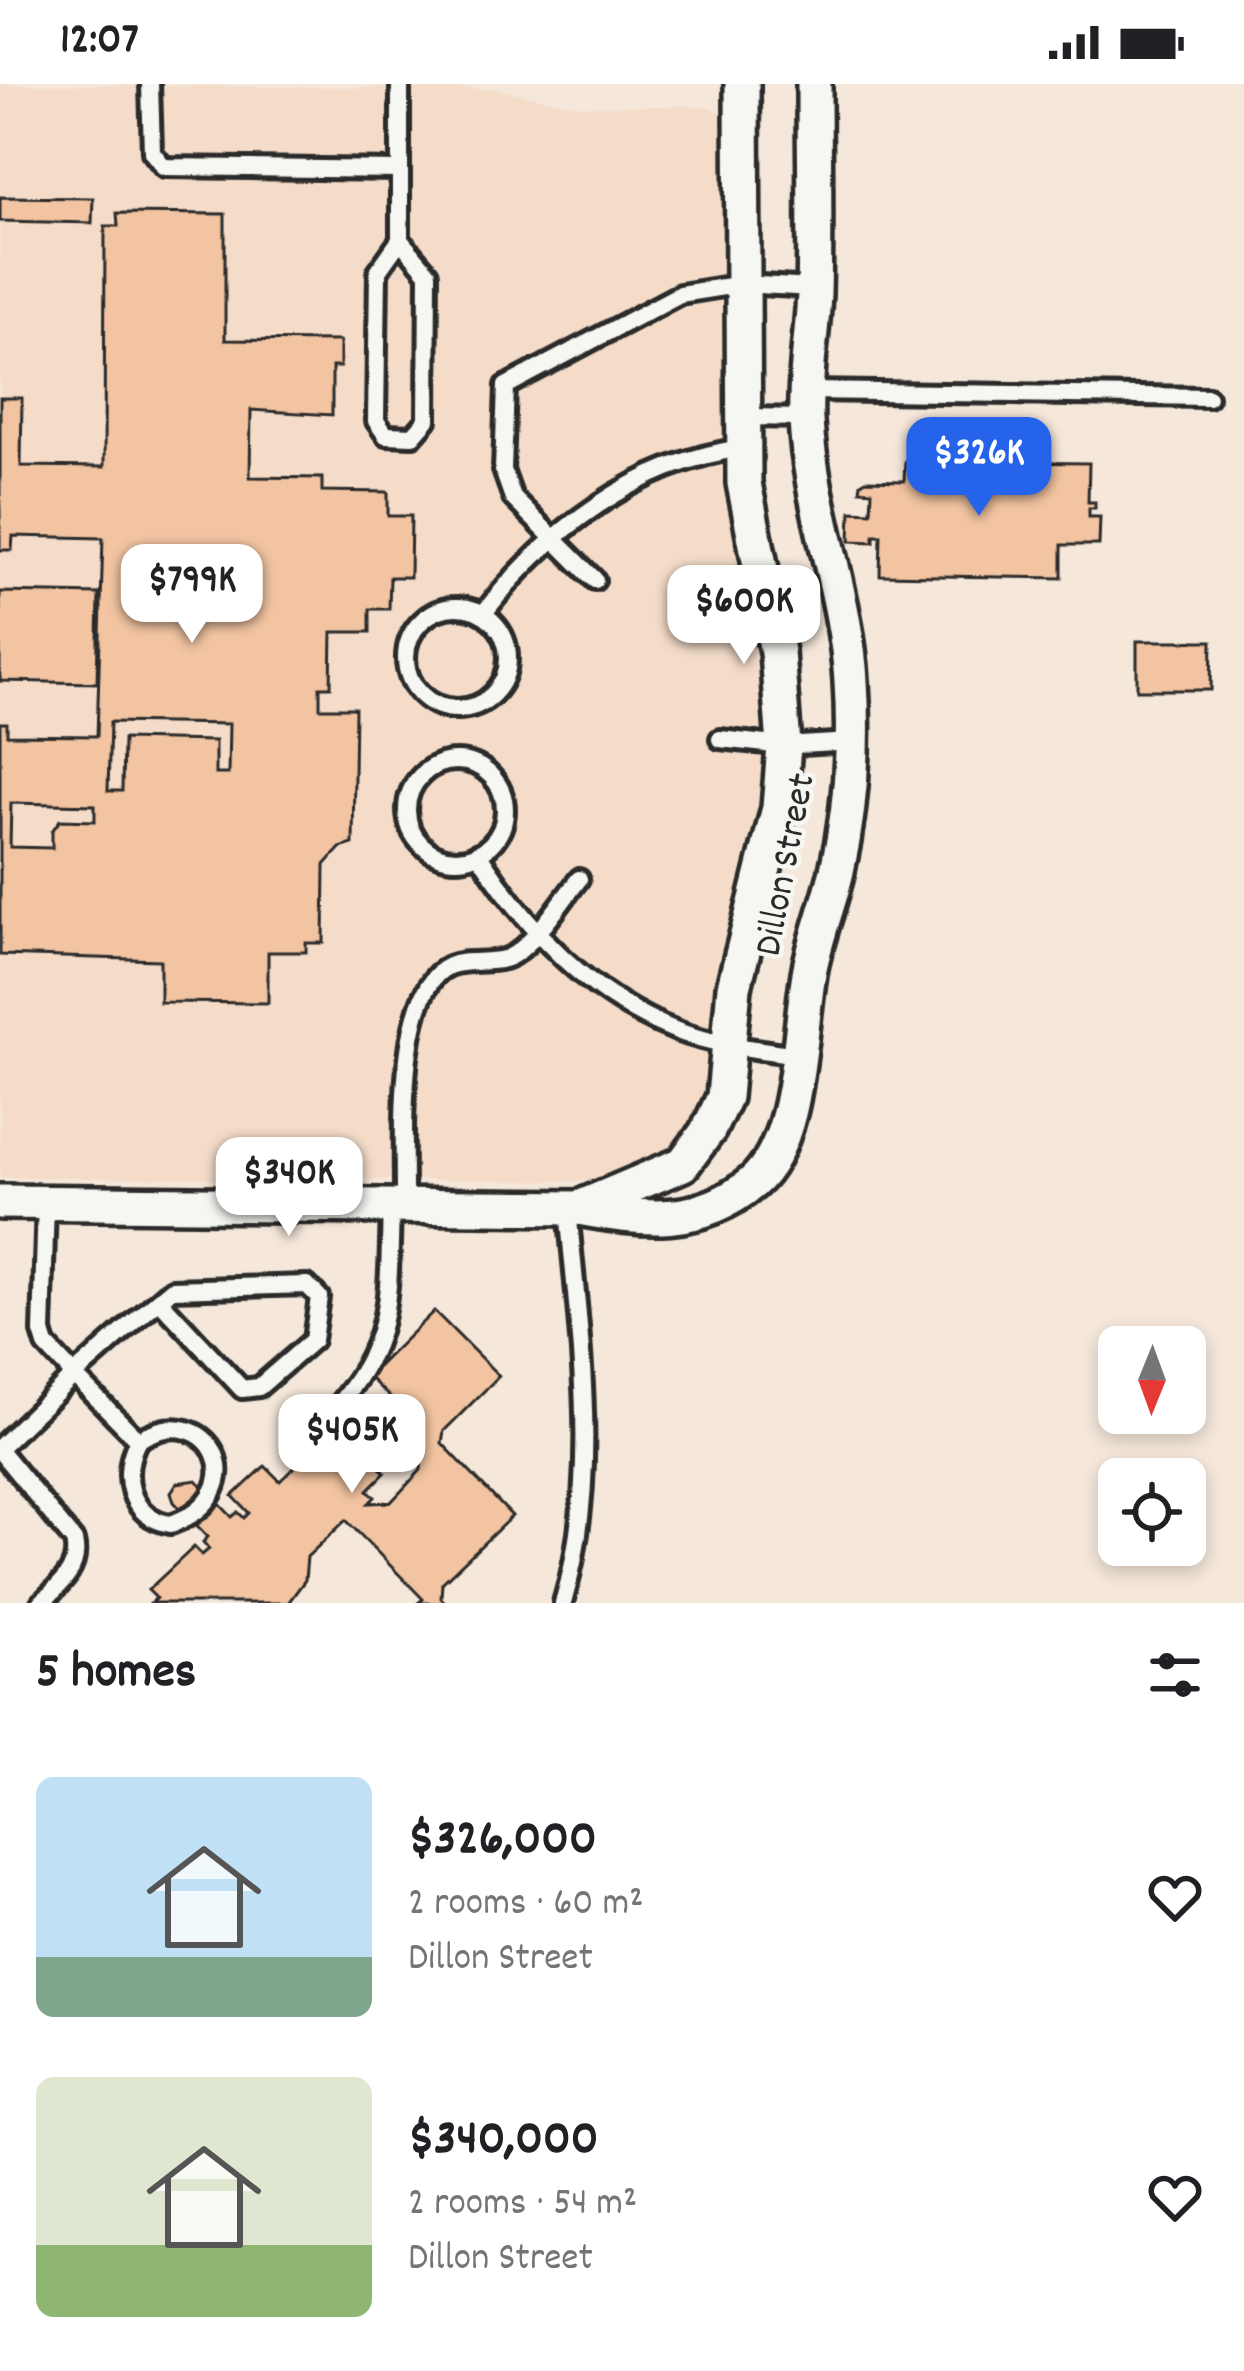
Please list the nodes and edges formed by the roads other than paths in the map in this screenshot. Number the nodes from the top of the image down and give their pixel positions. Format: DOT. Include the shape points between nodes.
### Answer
graph roads {
  1 [pos="150,84"];
  2 [pos="400,84"];
  3 [pos="742,84"];
  4 [pos="814,84"];
  5 [pos="400,170"];
  6 [pos="400,240"];
  7 [pos="742,284"];
  8 [pos="814,288"];
  9 [pos="1208,397"];
  10 [pos="807,404"];
  11 [pos="743,432"];
  12 [pos="552,538"];
  13 [pos="595,580"];
  14 [pos="482,614"];
  15 [pos="720,739"];
  16 [pos="852,742"];
  17 [pos="784,746"];
  18 [pos="478,853"];
  19 [pos="579,879"];
  20 [pos="537,933"];
  21 [pos="729,1043"];
  22 [pos="796,1055"];
  23 [pos="0,1202"];
  24 [pos="46,1202"];
  25 [pos="398,1205"];
  26 [pos="574,1208"];
  27 [pos="159,1300"];
  28 [pos="74,1375"];
  29 [pos="318,1428"];
  30 [pos="138,1440"];
  31 [pos="0,1449"];
  32 [pos="40,1603"];
  33 [pos="563,1603"];
  1 -- 5 [label="lane" via="152,152 164,167"];
  2 -- 5 [label="lane"];
  3 -- 7 [label="street, Dillon Street"];
  4 -- 8 [label="street, Dillon Street"];
  5 -- 6 [label="lane"];
  6 -- 6 [label="lane" via="378,271 376,421 386,435 413,436 427,420 428,273"];
  7 -- 8 [label="lane"];
  7 -- 11 [label="street, Dillon Street"];
  7 -- 12 [label="lane" via="680,294 506,386 503,470 513,498"];
  8 -- 10 [label="street, Dillon Street"];
  9 -- 10 [label="lane"];
  10 -- 11 [label="lane"];
  10 -- 16 [label="street, Dillon Street" via="817,511 851,678"];
  11 -- 12 [label="lane" via="652,472"];
  11 -- 17 [label="street, Dillon Street"];
  12 -- 13 [label="lane"];
  12 -- 14 [label="lane"];
  14 -- 14 [label="lane" via="505,639 506,674 470,708 436,705 411,682 411,634 435,612"];
  15 -- 17 [label="lane"];
  16 -- 17 [label="lane"];
  16 -- 22 [label="street, Dillon Street" via="849,805"];
  17 -- 21 [label="street, Dillon Street" via="779,808 734,987"];
  18 -- 18 [label="lane" via="502,825 500,788 472,763 434,766 409,794 412,832 440,856"];
  18 -- 20 [label="lane"];
  19 -- 20 [label="lane"];
  20 -- 21 [label="lane" via="593,985 637,1012"];
  20 -- 25 [label="lane" via="508,959 450,965 432,977 410,1035"];
  21 -- 22 [label="lane"];
  21 -- 26 [label="street, Dillon Street" via="724,1097 683,1164"];
  22 -- 26 [label="street, Dillon Street" via="792,1109 778,1148 756,1180 725,1202 687,1217"];
  23 -- 24 [label="street, Dillon Street"];
  24 -- 25 [label="street, Dillon Street"];
  24 -- 28 [label="lane" via="42,1331"];
  25 -- 26 [label="street, Dillon Street"];
  25 -- 29 [label="lane" via="382,1333 353,1389"];
  26 -- 33 [label="lane" via="584,1480"];
  27 -- 27 [label="lane" via="179,1286 307,1286 319,1297 313,1340 259,1387 242,1389"];
  27 -- 28 [label="lane"];
  28 -- 30 [label="lane"];
  28 -- 31 [label="lane"];
  30 -- 30 [label="lane" via="126,1475 149,1516 171,1525 213,1497 220,1470 200,1435 172,1427"];
  31 -- 32 [label="lane" via="74,1541 74,1564"];
}
